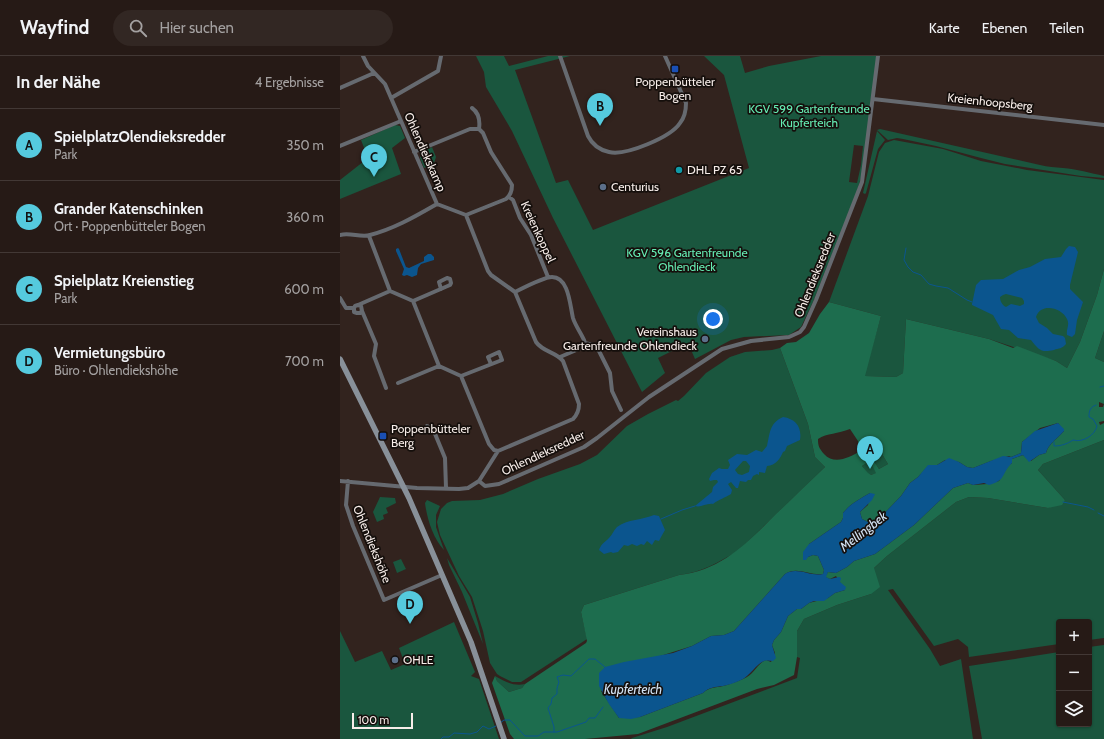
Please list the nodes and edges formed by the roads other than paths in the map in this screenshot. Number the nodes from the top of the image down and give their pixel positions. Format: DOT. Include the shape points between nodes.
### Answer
graph roads {
  1 [pos="363,56"];
  2 [pos="441,56"];
  3 [pos="560,56"];
  4 [pos="665,56"];
  5 [pos="878,56"];
  6 [pos="374,74"];
  7 [pos="340,88"];
  8 [pos="391,98"];
  9 [pos="873,99"];
  10 [pos="472,108"];
  11 [pos="400,121"];
  12 [pos="1104,125"];
  13 [pos="479,129"];
  14 [pos="340,146"];
  15 [pos="414,152"];
  16 [pos="509,197"];
  17 [pos="437,204"];
  18 [pos="466,215"];
  19 [pos="340,235"];
  20 [pos="369,236"];
  21 [pos="548,277"];
  22 [pos="442,289"];
  23 [pos="390,291"];
  24 [pos="515,292"];
  25 [pos="340,298"];
  26 [pos="413,301"];
  27 [pos="358,305"];
  28 [pos="354,308"];
  29 [pos="362,311"];
  30 [pos="585,343"];
  31 [pos="560,357"];
  32 [pos="340,359"];
  33 [pos="491,364"];
  34 [pos="439,366"];
  35 [pos="461,376"];
  36 [pos="398,383"];
  37 [pos="386,388"];
  38 [pos="621,410"];
  39 [pos="427,426"];
  40 [pos="498,451"];
  41 [pos="340,481"];
  42 [pos="348,481"];
  43 [pos="479,481"];
  44 [pos="404,487"];
  45 [pos="446,488"];
  46 [pos="442,575"];
  47 [pos="504,739"];
  1 -- 6 [label="street, Ohlendiekskamp"];
  2 -- 8 [label="street" via="438,71"];
  3 -- 4 [label="street" via="590,141 598,148 614,153 658,139 675,130 682,120 686,102"];
  5 -- 9 [label="street, Ohlendieksredder"];
  6 -- 7 [label="street"];
  6 -- 8 [label="street, Ohlendiekskamp" via="381,78"];
  8 -- 11 [label="street, Ohlendiekskamp"];
  9 -- 12 [label="street, Kreienhoopsberg"];
  9 -- 43 [label="street, Ohlendieksredder" via="862,182 816,300 800,332 789,337 751,341 722,349 649,397 584,446 499,484 485,486"];
  10 -- 13 [label="street, Kreienkoppel" via="480,121"];
  11 -- 14 [label="street"];
  11 -- 15 [label="street, Ohlendiekskamp"];
  13 -- 15 [label="street" via="470,129"];
  13 -- 16 [label="street, Kreienkoppel" via="512,185"];
  15 -- 17 [label="street, Ohlendiekskamp"];
  16 -- 18 [label="street, Kreienkoppel"];
  16 -- 21 [label="street, Kreienkoppel" via="531,235"];
  17 -- 18 [label="street, Ohlendiekskamp"];
  17 -- 20 [label="street" via="410,220"];
  18 -- 24 [label="street" via="488,272"];
  19 -- 20 [label="street" via="348,233"];
  20 -- 23 [label="street"];
  21 -- 24 [label="street"];
  21 -- 30 [label="street" via="556,278 563,283 571,300 573,318"];
  22 -- 26 [label="street"];
  23 -- 26 [label="street"];
  23 -- 27 [label="street"];
  24 -- 31 [label="street" via="539,347"];
  25 -- 28 [label="street" via="346,308"];
  26 -- 34 [label="street"];
  27 -- 28 [label="street"];
  27 -- 29 [label="street"];
  28 -- 29 [label="street" via="356,314"];
  29 -- 37 [label="street" via="376,344 374,356"];
  30 -- 31 [label="street" via="581,348"];
  30 -- 38 [label="street" via="598,351 610,373 612,391"];
  31 -- 40 [label="street" via="579,404 576,416"];
  32 -- 44 [label="main road"];
  33 -- 35 [label="street"];
  34 -- 35 [label="street"];
  34 -- 36 [label="street"];
  35 -- 40 [label="street" via="489,444"];
  39 -- 45 [label="street" via="433,429 445,458"];
  40 -- 43 [label="street"];
  41 -- 42 [label="street"];
  42 -- 44 [label="street"];
  42 -- 46 [label="street, Ohlendiekshöhe" via="346,505 384,600"];
  43 -- 45 [label="street" via="463,489"];
  44 -- 45 [label="street"];
  44 -- 46 [label="main road"];
  46 -- 47 [label="main road" via="471,642"];
}
